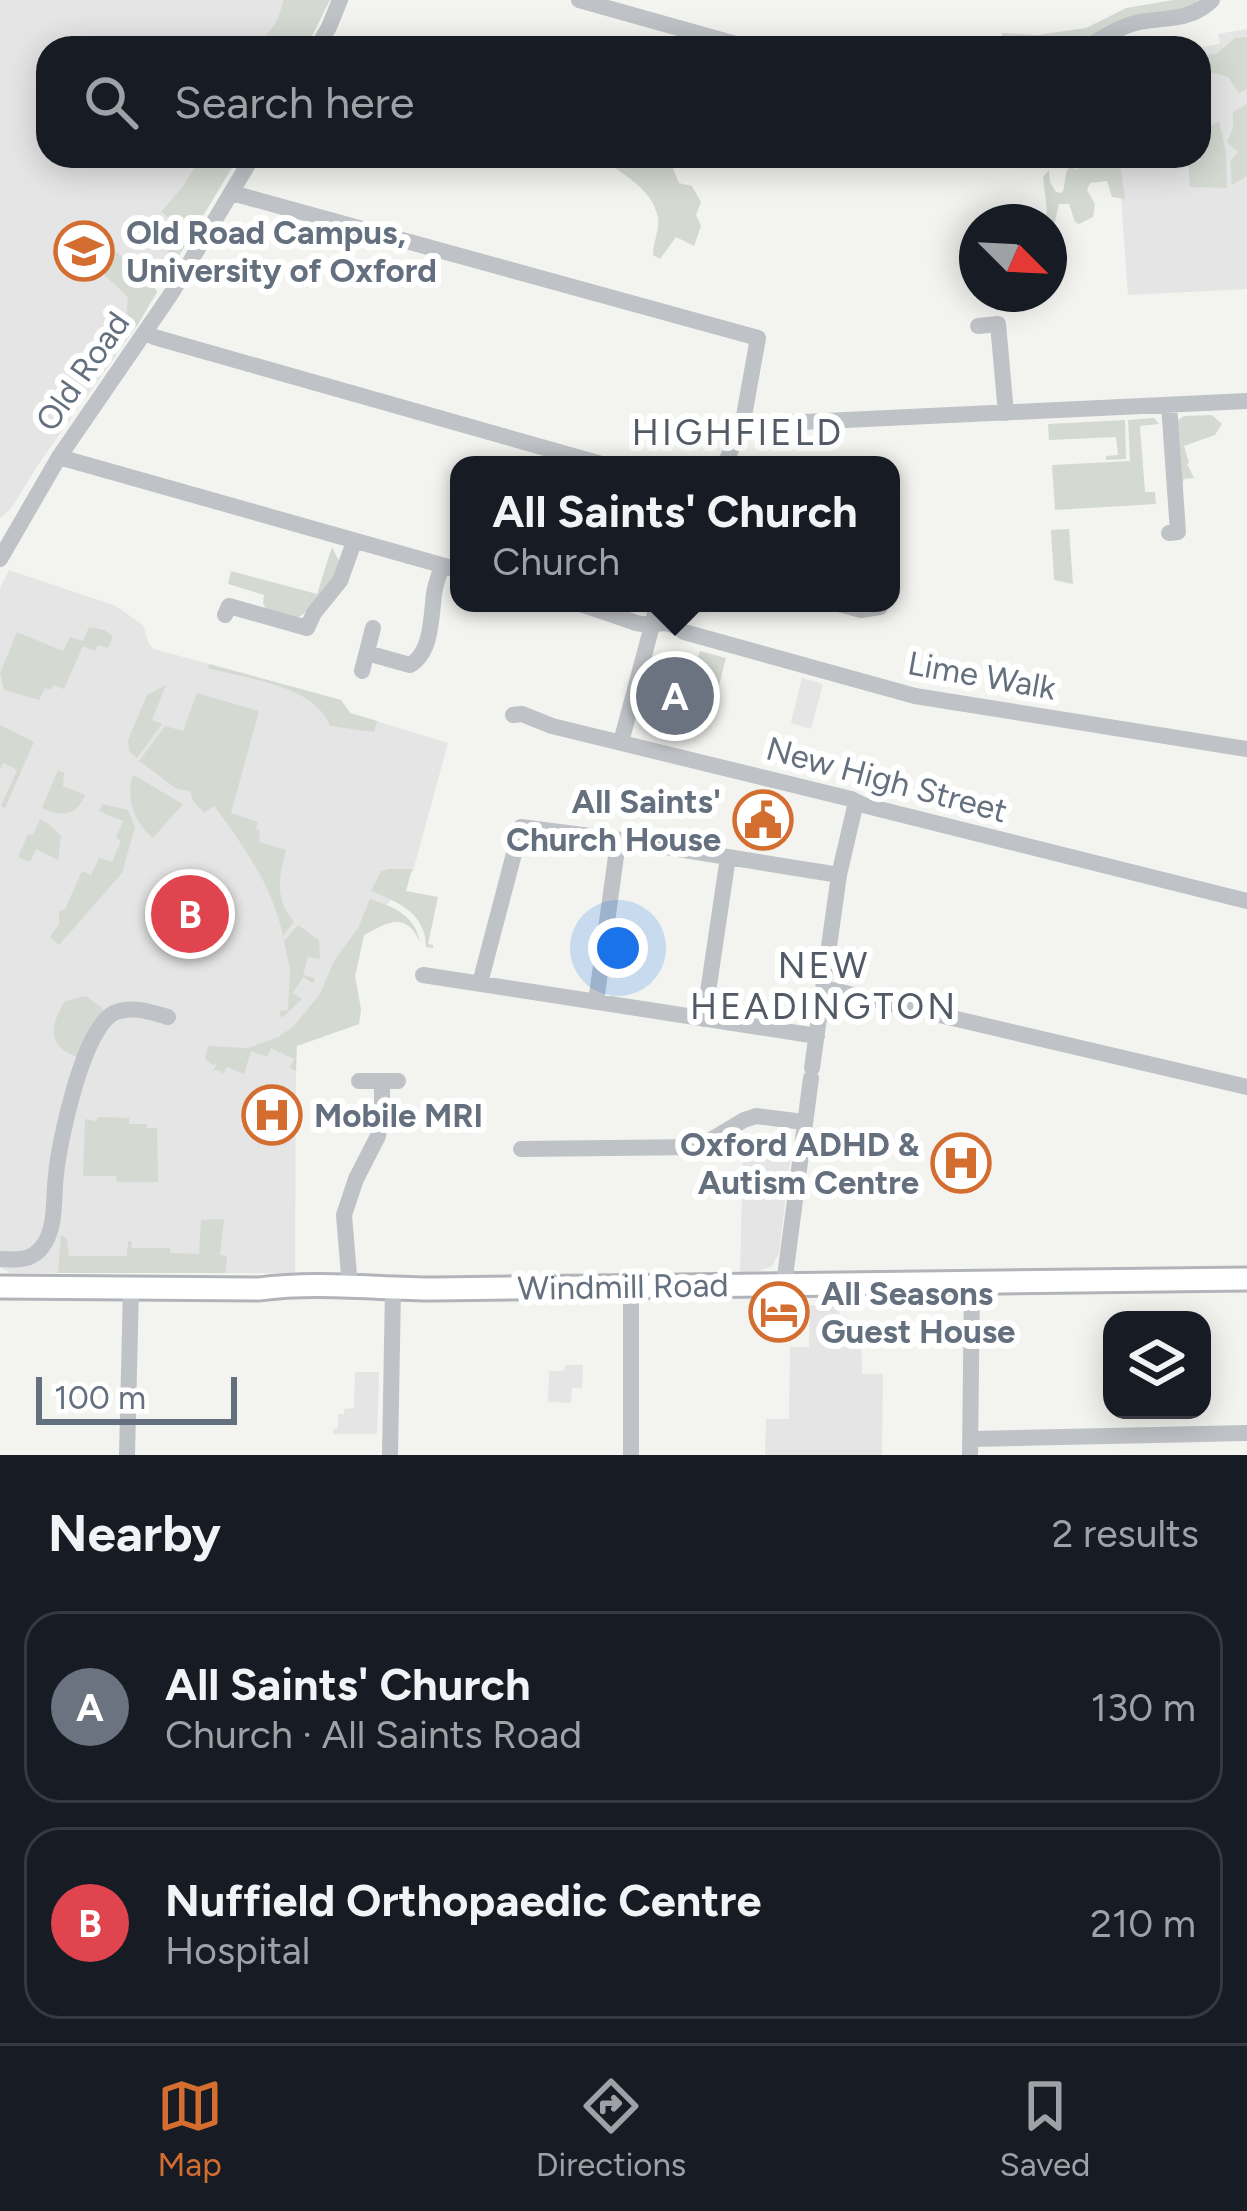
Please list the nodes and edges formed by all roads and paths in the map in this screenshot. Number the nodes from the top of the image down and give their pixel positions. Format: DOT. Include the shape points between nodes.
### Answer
graph roads {
  1 [pos="340,0"];
  2 [pos="579,0"];
  3 [pos="1212,0"];
  4 [pos="324,36"];
  5 [pos="707,36"];
  6 [pos="1106,36"];
  7 [pos="246,168"];
  8 [pos="232,194"];
  9 [pos="978,326"];
  10 [pos="146,332"];
  11 [pos="1247,401"];
  12 [pos="1169,405"];
  13 [pos="1006,412"];
  14 [pos="741,425"];
  15 [pos="573,456"];
  16 [pos="729,456"];
  17 [pos="59,457"];
  18 [pos="7,529"];
  19 [pos="1169,533"];
  20 [pos="354,542"];
  21 [pos="0,559"];
  22 [pos="450,568"];
  23 [pos="609,612"];
  24 [pos="655,612"];
  25 [pos="225,615"];
  26 [pos="652,624"];
  27 [pos="373,628"];
  28 [pos="513,715"];
  29 [pos="621,742"];
  30 [pos="1247,749"];
  31 [pos="856,802"];
  32 [pos="618,842"];
  33 [pos="728,856"];
  34 [pos="839,875"];
  35 [pos="1247,901"];
  36 [pos="423,975"];
  37 [pos="480,983"];
  38 [pos="824,988"];
  39 [pos="596,1001"];
  40 [pos="168,1016"];
  41 [pos="704,1019"];
  42 [pos="817,1036"];
  43 [pos="359,1081"];
  44 [pos="1241,1086"];
  45 [pos="805,1122"];
  46 [pos="521,1149"];
  47 [pos="0,1259"];
  48 [pos="1247,1279"];
  49 [pos="972,1282"];
  50 [pos="784,1284"];
  51 [pos="0,1287"];
  52 [pos="350,1287"];
  53 [pos="632,1287"];
  54 [pos="131,1288"];
  55 [pos="393,1289"];
  56 [pos="1247,1433"];
  57 [pos="970,1447"];
  58 [pos="127,1455"];
  59 [pos="390,1455"];
  60 [pos="631,1455"];
  1 -- 4 [label="street"];
  2 -- 5 [label="street"];
  3 -- 6 [label="street" via="1189,16"];
  7 -- 8 [label="street, Old Road"];
  8 -- 10 [label="street, Old Road"];
  8 -- 14 [label="street" via="758,338"];
  9 -- 13 [label="street" via="998,324"];
  10 -- 15 [label="street"];
  10 -- 17 [label="street, Old Road"];
  11 -- 12 [label="street"];
  12 -- 13 [label="street"];
  12 -- 19 [label="street" via="1178,532"];
  13 -- 14 [label="street"];
  14 -- 16 [label="street"];
  17 -- 18 [label="street, Old Road"];
  17 -- 20 [label="street"];
  18 -- 21 [label="street, Old Road"];
  20 -- 22 [label="street"];
  20 -- 25 [label="street" via="340,581 307,628 230,606"];
  22 -- 27 [label="street" via="434,592 417,663 364,662"];
  23 -- 26 [label="street, Lime Walk"];
  24 -- 26 [label="street"];
  26 -- 29 [label="street"];
  26 -- 30 [label="street, Lime Walk" via="664,621 915,696"];
  28 -- 29 [label="street, New High Street"];
  29 -- 31 [label="street, New High Street"];
  31 -- 34 [label="street"];
  31 -- 35 [label="street, New High Street"];
  32 -- 33 [label="street"];
  32 -- 37 [label="street" via="520,827"];
  32 -- 39 [label="street"];
  33 -- 34 [label="street"];
  33 -- 41 [label="street"];
  34 -- 38 [label="street"];
  36 -- 37 [label="street"];
  37 -- 39 [label="street"];
  38 -- 42 [label="street"];
  38 -- 44 [label="street"];
  39 -- 41 [label="street"];
  40 -- 47 [label="street" via="128,1010 104,1020 64,1122 49,1234 36,1253"];
  41 -- 42 [label="street"];
  42 -- 45 [label="street"];
  43 -- 52 [label="street" via="390,1081 378,1136 344,1215"];
  45 -- 46 [label="street" via="756,1116 699,1148"];
  45 -- 50 [label="street"];
  48 -- 49 [label="main road, Windmill Road"];
  49 -- 50 [label="main road, Windmill Road"];
  49 -- 57 [label="street"];
  50 -- 53 [label="main road, Windmill Road"];
  51 -- 54 [label="main road, Windmill Road"];
  52 -- 54 [label="main road, Windmill Road"];
  52 -- 55 [label="main road, Windmill Road"];
  53 -- 55 [label="main road, Windmill Road"];
  53 -- 60 [label="street"];
  54 -- 58 [label="street"];
  55 -- 59 [label="street"];
  56 -- 57 [label="street"];
}
